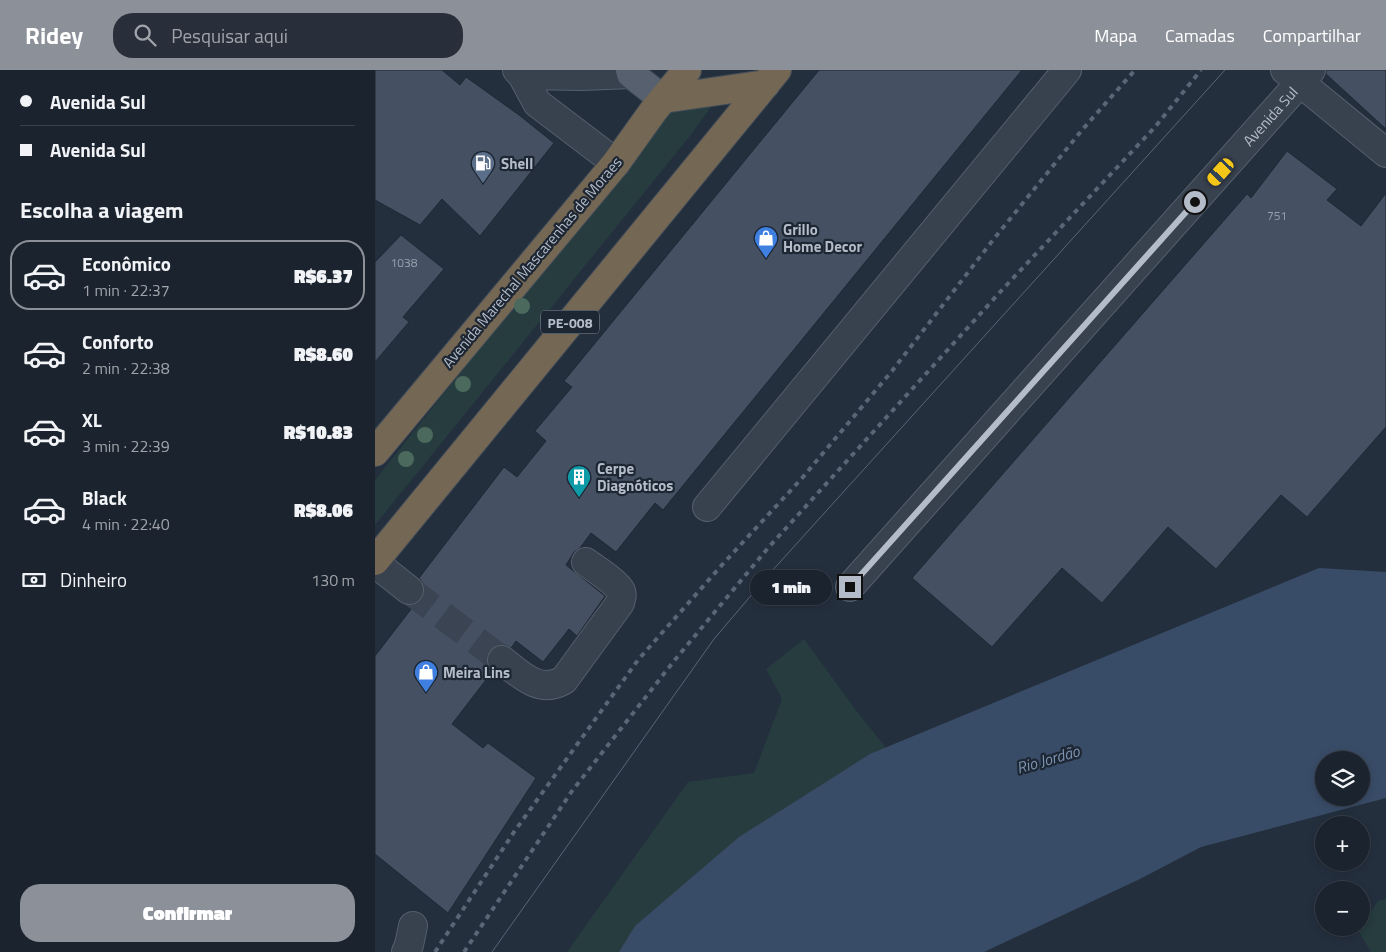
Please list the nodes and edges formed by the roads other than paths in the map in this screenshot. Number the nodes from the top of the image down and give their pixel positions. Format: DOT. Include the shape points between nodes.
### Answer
graph roads {
  1 [pos="687,70"];
  2 [pos="1067,70"];
  3 [pos="630,72"];
  4 [pos="519,73"];
  5 [pos="1299,74"];
  6 [pos="771,77"];
  7 [pos="663,99"];
  8 [pos="1386,153"];
  9 [pos="616,163"];
  10 [pos="375,452"];
  11 [pos="707,507"];
  12 [pos="375,562"];
  13 [pos="586,562"];
  14 [pos="850,587"];
  15 [pos="409,590"];
  16 [pos="502,660"];
  1 -- 7 [label="highway, Avenida Marechal Mascarenhas de Moraes"];
  2 -- 11 [label="street"];
  3 -- 4 [label="street" via="582,76"];
  3 -- 7 [label="main road"];
  4 -- 9 [label="street" via="537,103"];
  5 -- 8 [label="street"];
  5 -- 14 [label="street, Avenida Sul"];
  6 -- 7 [label="highway"];
  6 -- 12 [label="highway, PE-008"];
  7 -- 9 [label="highway, Avenida Marechal Mascarenhas de Moraes"];
  9 -- 10 [label="highway, Avenida Marechal Mascarenhas de Moraes"];
  12 -- 15 [label="street"];
  13 -- 16 [label="street" via="621,591 622,596 564,680 546,686 533,683"];
}
